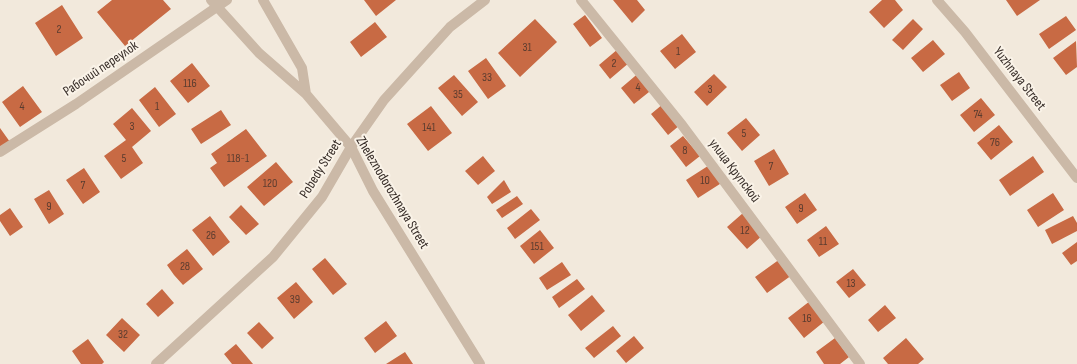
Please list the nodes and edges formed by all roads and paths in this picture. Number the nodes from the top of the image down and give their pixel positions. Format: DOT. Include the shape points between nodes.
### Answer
graph roads {
  1 [pos="227,0"];
  2 [pos="264,0"];
  3 [pos="485,0"];
  4 [pos="581,0"];
  5 [pos="937,0"];
  6 [pos="214,4"];
  7 [pos="306,94"];
  8 [pos="351,147"];
  9 [pos="0,152"];
  10 [pos="1077,178"];
  11 [pos="156,364"];
  12 [pos="480,364"];
  13 [pos="860,364"];
  1 -- 6 [label="street, Рабочий переулок"];
  2 -- 7 [label="street" via="302,68"];
  3 -- 8 [label="street, Pobedy Street" via="450,27 384,100"];
  4 -- 13 [label="street, улица Крупской" via="682,125"];
  5 -- 10 [label="street, Yuzhnaya Street" via="965,32"];
  6 -- 7 [label="street, Zheleznodorozhnaya Street" via="259,53"];
  6 -- 9 [label="street, Рабочий переулок" via="76,104"];
  7 -- 8 [label="street, Zheleznodorozhnaya Street"];
  8 -- 11 [label="street, Pobedy Street" via="322,197 273,257"];
  8 -- 12 [label="street, Zheleznodorozhnaya Street" via="373,191"];
}
